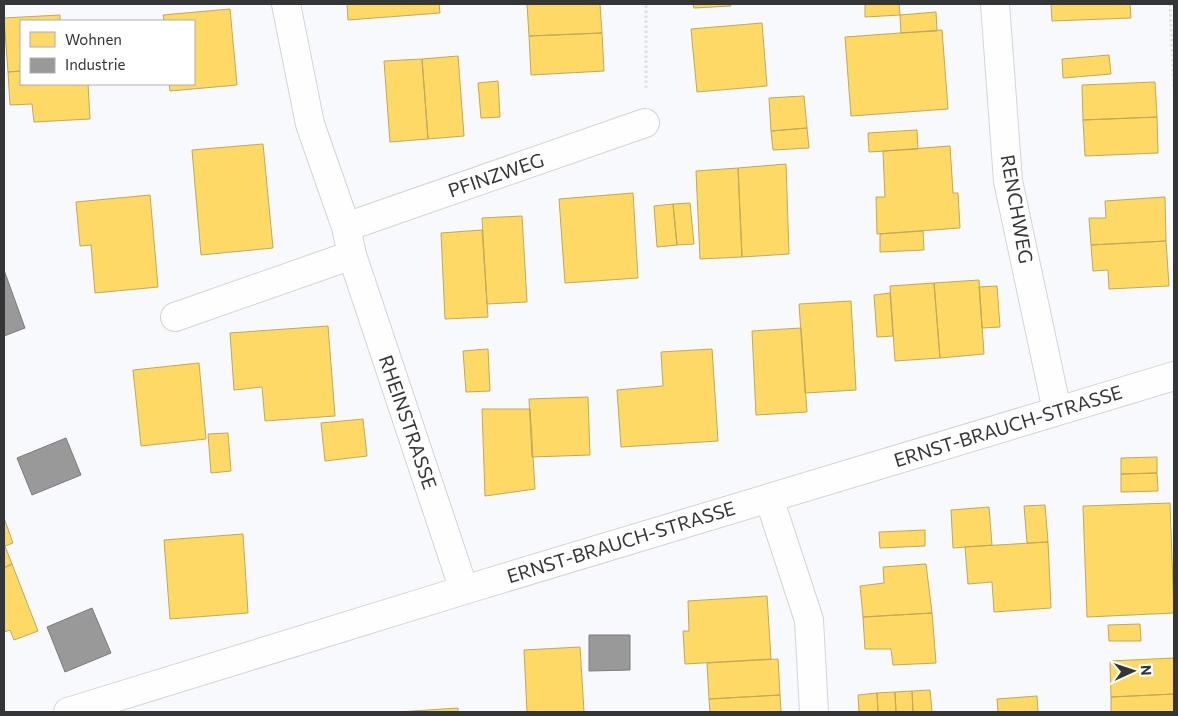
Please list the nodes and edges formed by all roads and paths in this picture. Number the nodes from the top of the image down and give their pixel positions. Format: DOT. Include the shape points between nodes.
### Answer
graph roads {
  1 [pos="286,4"];
  2 [pos="646,4"];
  3 [pos="995,4"];
  4 [pos="1170,4"];
  5 [pos="1174,90"];
  6 [pos="645,122"];
  7 [pos="346,227"];
  8 [pos="352,255"];
  9 [pos="175,318"];
  10 [pos="1174,376"];
  11 [pos="1058,411"];
  12 [pos="769,498"];
  13 [pos="464,590"];
  14 [pos="68,712"];
  15 [pos="814,712"];
  1 -- 7 [label="street, RHEINSTRASSE" via="310,124"];
  2 -- 6 [label="path"];
  3 -- 11 [label="street, RENCHWEG" via="1008,181"];
  4 -- 5 [label="path"];
  6 -- 7 [label="street, PFINZWEG"];
  7 -- 8 [label="street, RHEINSTRASSE"];
  8 -- 9 [label="street"];
  8 -- 13 [label="street, RHEINSTRASSE"];
  10 -- 11 [label="street, ERNST-BRAUCH-STRASSE"];
  11 -- 12 [label="street, ERNST-BRAUCH-STRASSE"];
  12 -- 13 [label="street, ERNST-BRAUCH-STRASSE"];
  12 -- 15 [label="street" via="809,620"];
  13 -- 14 [label="street, ERNST-BRAUCH-STRASSE"];
}
